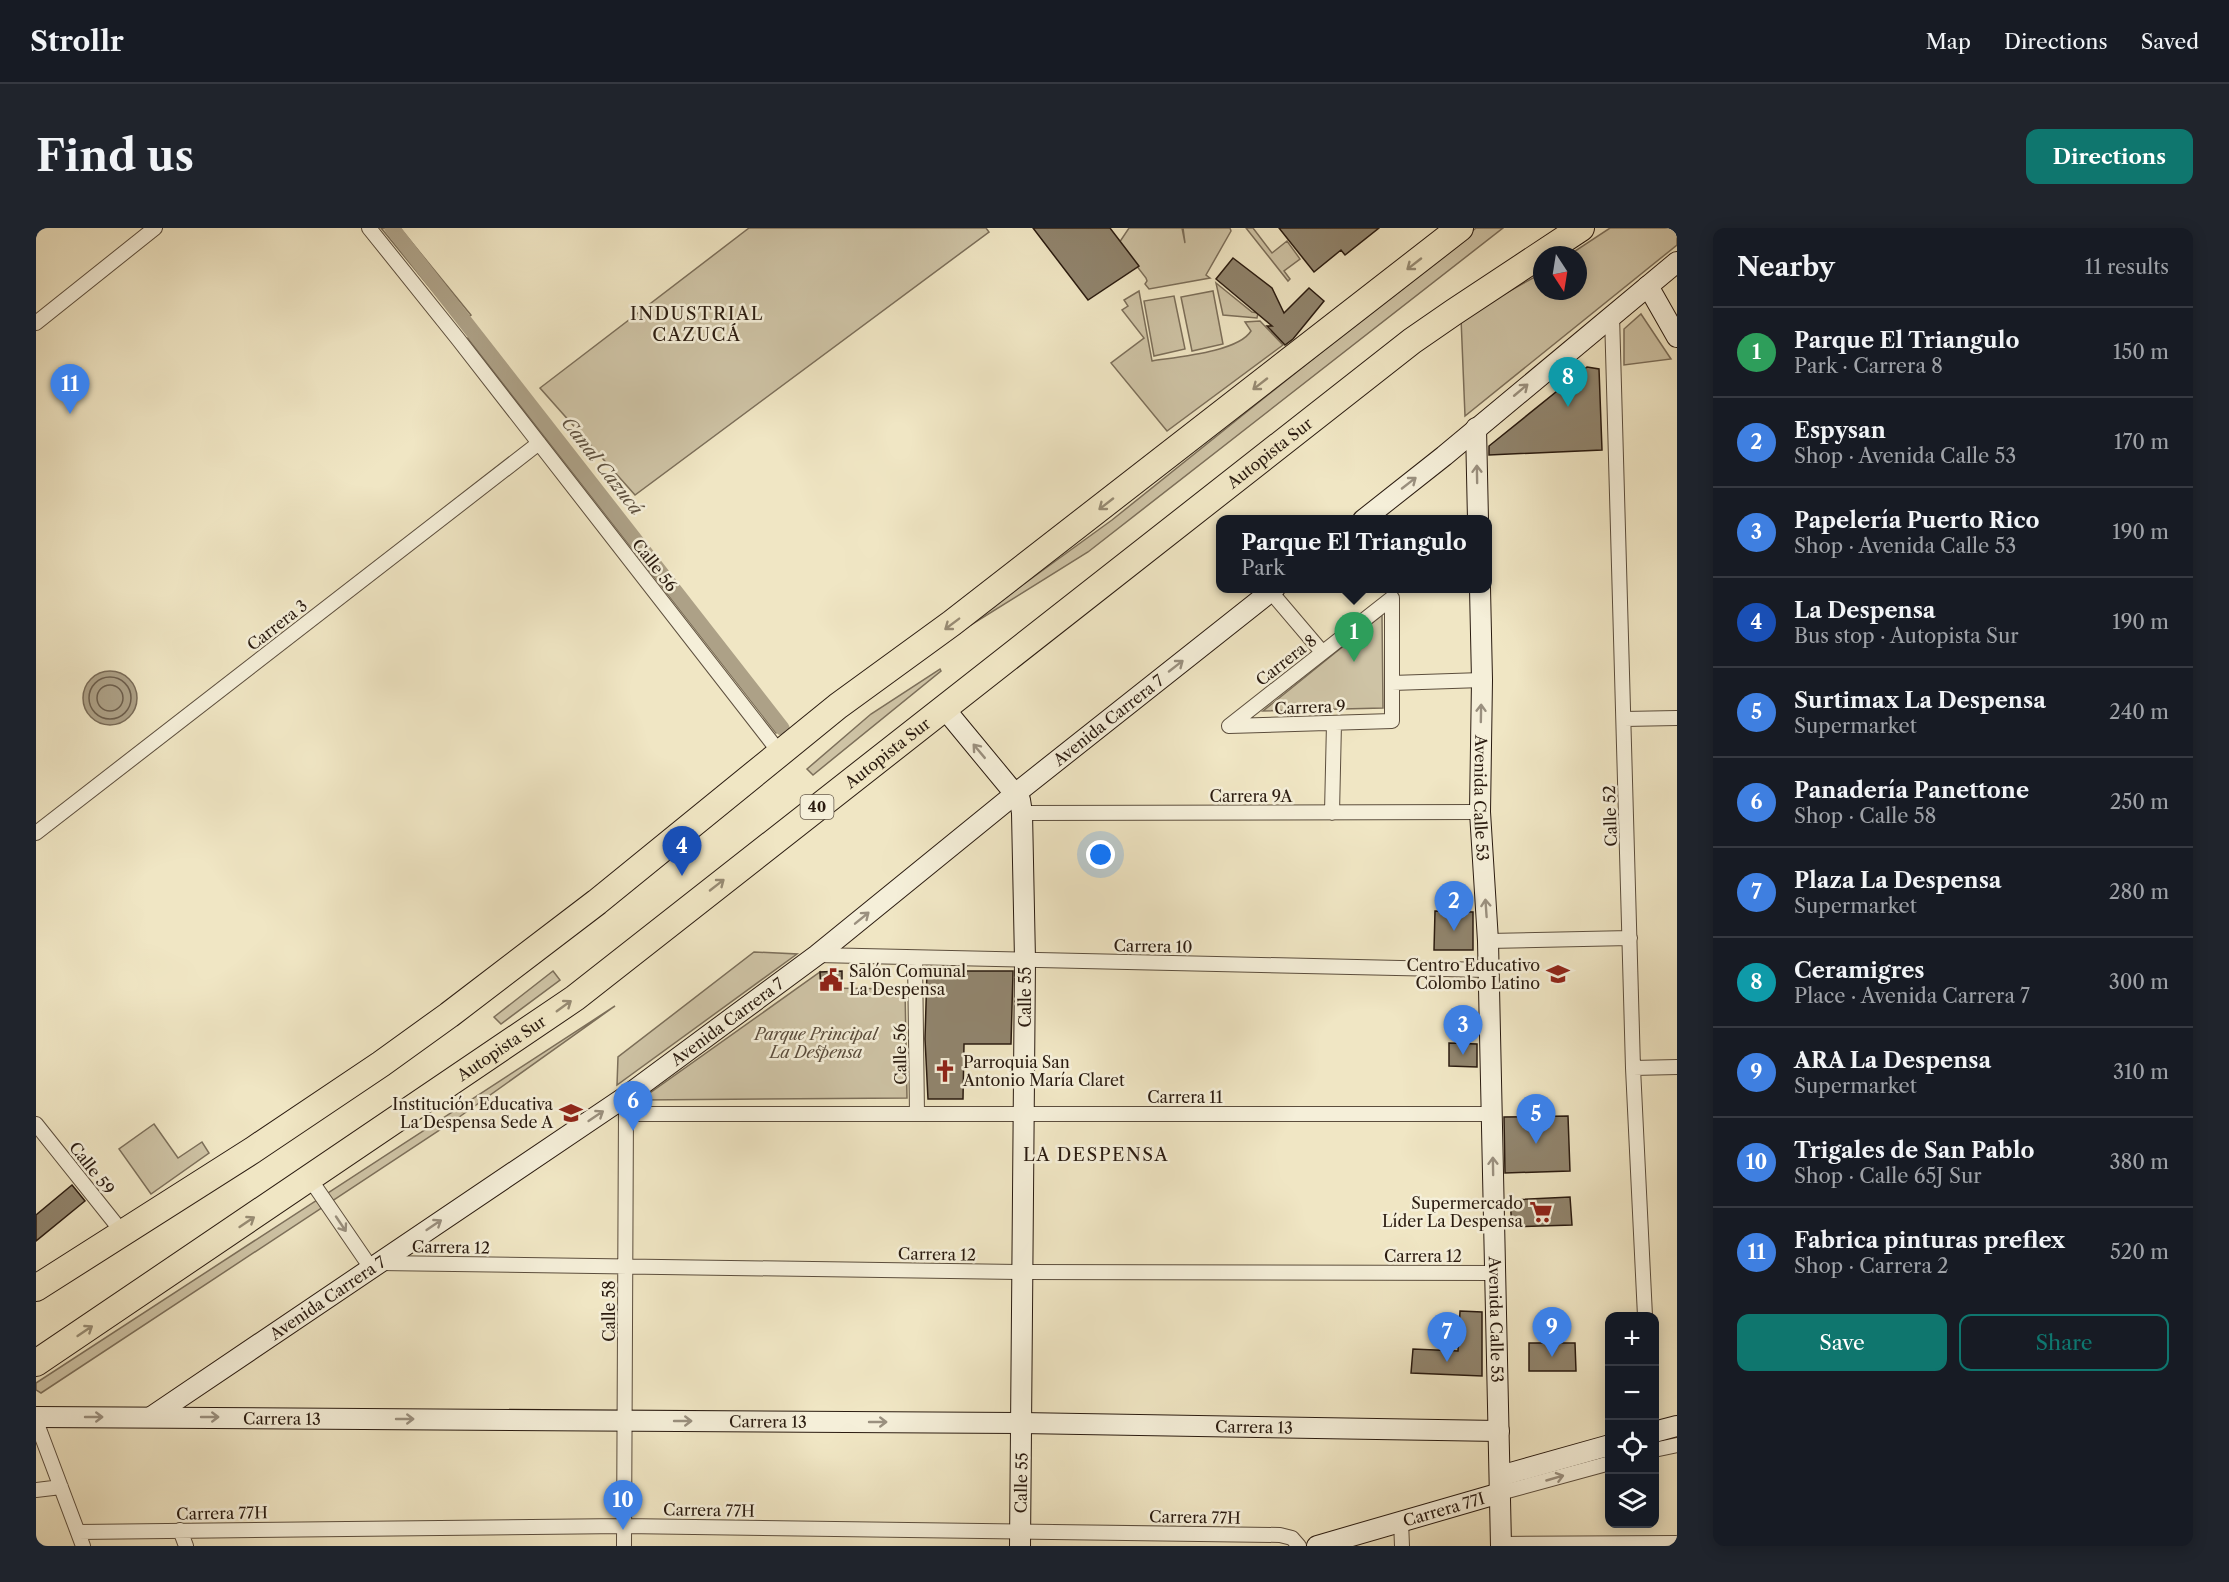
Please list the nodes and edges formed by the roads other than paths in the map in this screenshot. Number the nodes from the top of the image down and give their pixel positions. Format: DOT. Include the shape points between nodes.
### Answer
graph roads {
  1 [pos="155,228"];
  2 [pos="369,228"];
  3 [pos="1460,228"];
  4 [pos="1581,228"];
  5 [pos="1677,262"];
  6 [pos="1648,286"];
  7 [pos="1612,315"];
  8 [pos="36,323"];
  9 [pos="1677,337"];
  10 [pos="1476,428"];
  11 [pos="539,443"];
  12 [pos="1368,515"];
  13 [pos="1478,515"];
  14 [pos="1269,593"];
  15 [pos="1275,593"];
  16 [pos="1480,593"];
  17 [pos="1322,652"];
  18 [pos="1482,680"];
  19 [pos="1392,683"];
  20 [pos="944,708"];
  21 [pos="1677,718"];
  22 [pos="1624,719"];
  23 [pos="1334,723"];
  24 [pos="1229,726"];
  25 [pos="780,753"];
  26 [pos="1015,794"];
  27 [pos="1480,812"];
  28 [pos="1022,813"];
  29 [pos="1332,813"];
  30 [pos="36,833"];
  31 [pos="1630,938"];
  32 [pos="1488,942"];
  33 [pos="817,955"];
  34 [pos="915,957"];
  35 [pos="1025,960"];
  36 [pos="1488,970"];
  37 [pos="1677,1067"];
  38 [pos="1633,1068"];
  39 [pos="626,1105"];
  40 [pos="917,1114"];
  41 [pos="1024,1114"];
  42 [pos="1492,1114"];
  43 [pos="36,1124"];
  44 [pos="310,1179"];
  45 [pos="123,1233"];
  46 [pos="375,1266"];
  47 [pos="625,1266"];
  48 [pos="1023,1272"];
  49 [pos="1495,1273"];
  50 [pos="36,1288"];
  51 [pos="1645,1312"];
  52 [pos="36,1363"];
  53 [pos="151,1417"];
  54 [pos="36,1419"];
  55 [pos="624,1420"];
  56 [pos="1021,1423"];
  57 [pos="1677,1426"];
  58 [pos="1499,1431"];
  59 [pos="1659,1431"];
  60 [pos="1677,1445"];
  61 [pos="1605,1447"];
  62 [pos="1659,1449"];
  63 [pos="1605,1464"];
  64 [pos="1500,1484"];
  65 [pos="61,1487"];
  66 [pos="36,1490"];
  67 [pos="1401,1521"];
  68 [pos="624,1526"];
  69 [pos="180,1530"];
  70 [pos="78,1532"];
  71 [pos="1020,1538"];
  72 [pos="1677,1543"];
  73 [pos="1501,1545"];
  74 [pos="83,1546"];
  75 [pos="186,1546"];
  76 [pos="624,1546"];
  77 [pos="1299,1546"];
  78 [pos="1317,1546"];
  79 [pos="1402,1546"];
  1 -- 8 [label="street"];
  2 -- 11 [label="street, Calle 56"];
  3 -- 25 [label="highway, one-way" via="986,598"];
  4 -- 20 [label="highway, Autopista Sur / 40" via="1441,320"];
  5 -- 6 [label="street"];
  6 -- 7 [label="street"];
  6 -- 9 [label="street"];
  10 -- 7 [label="street, one-way"];
  7 -- 22 [label="street, Calle 52"];
  12 -- 10 [label="street, one-way"];
  13 -- 10 [label="street, one-way"];
  11 -- 25 [label="street, Calle 56"];
  11 -- 30 [label="street, Carrera 3"];
  26 -- 14 [label="street, Avenida Carrera 7, one-way"];
  15 -- 17 [label="street"];
  16 -- 18 [label="street, Avenida Calle 53"];
  17 -- 19 [label="street, Carrera 8" via="1392,598"];
  17 -- 24 [label="street, Carrera 8"];
  18 -- 19 [label="street"];
  27 -- 18 [label="street, Avenida Calle 53, one-way"];
  19 -- 23 [label="street, Carrera 9" via="1392,721"];
  26 -- 20 [label="street, Calle 55, one-way"];
  44 -- 20 [label="highway, Autopista Sur / 40, one-way" via="575,998"];
  21 -- 22 [label="street"];
  22 -- 31 [label="street, Calle 52"];
  23 -- 24 [label="street, Carrera 9"];
  23 -- 29 [label="street"];
  25 -- 45 [label="highway" via="597,902 449,1015 254,1150"];
  26 -- 28 [label="street, Calle 55"];
  33 -- 26 [label="street, Avenida Carrera 7, one-way"];
  27 -- 29 [label="street, Carrera 9A"];
  32 -- 27 [label="street, Avenida Calle 53, one-way"];
  28 -- 29 [label="street, Carrera 9A"];
  28 -- 35 [label="street, Calle 55"];
  31 -- 32 [label="street"];
  31 -- 38 [label="street, Calle 52"];
  32 -- 36 [label="street, Avenida Calle 53"];
  33 -- 34 [label="street, Carrera 10"];
  33 -- 39 [label="street, Avenida Carrera 7"];
  34 -- 35 [label="street, Carrera 10"];
  34 -- 40 [label="street, Calle 56"];
  35 -- 36 [label="street, Carrera 10"];
  35 -- 41 [label="street, Calle 55"];
  36 -- 42 [label="street, Avenida Calle 53"];
  37 -- 38 [label="street"];
  38 -- 51 [label="street, Calle 52"];
  39 -- 40 [label="street, Carrera 11"];
  46 -- 39 [label="street, Avenida Carrera 7, one-way"];
  39 -- 47 [label="street, Calle 58"];
  40 -- 41 [label="street, Carrera 11"];
  41 -- 42 [label="street, Carrera 11"];
  41 -- 48 [label="street, Calle 55"];
  49 -- 42 [label="street, Avenida Calle 53, one-way"];
  43 -- 45 [label="street, Calle 59"];
  44 -- 46 [label="street, one-way"];
  52 -- 44 [label="highway, Autopista Sur / 40, one-way"];
  45 -- 50 [label="highway"];
  46 -- 47 [label="street, Carrera 12"];
  46 -- 53 [label="street, Avenida Carrera 7"];
  47 -- 48 [label="street, Carrera 12"];
  47 -- 55 [label="street, Calle 58"];
  48 -- 49 [label="street, Carrera 12"];
  48 -- 56 [label="street, Calle 55"];
  49 -- 58 [label="street, Avenida Calle 53"];
  54 -- 53 [label="street, Carrera 13, one-way"];
  53 -- 55 [label="street, Carrera 13, one-way"];
  54 -- 65 [label="street"];
  55 -- 56 [label="street, Carrera 13, one-way"];
  55 -- 68 [label="street, Calle 58"];
  56 -- 58 [label="street, Carrera 13"];
  56 -- 71 [label="street, Calle 55"];
  57 -- 59 [label="street"];
  58 -- 64 [label="street, Avenida Calle 53"];
  60 -- 62 [label="street"];
  61 -- 64 [label="street, Carrera 77I"];
  64 -- 63 [label="street, one-way"];
  64 -- 67 [label="street, Carrera 77I"];
  64 -- 73 [label="street, Avenida Calle 53"];
  65 -- 66 [label="street"];
  65 -- 70 [label="street"];
  67 -- 78 [label="street, Carrera 77I"];
  67 -- 79 [label="street"];
  68 -- 69 [label="street, Carrera 77H"];
  68 -- 71 [label="street, Carrera 77H"];
  68 -- 76 [label="street, Calle 58"];
  69 -- 70 [label="street, Carrera 77H"];
  69 -- 75 [label="street"];
  70 -- 74 [label="street"];
  71 -- 77 [label="street, Carrera 77H" via="1280,1535 1292,1538"];
  72 -- 73 [label="street"];
}
